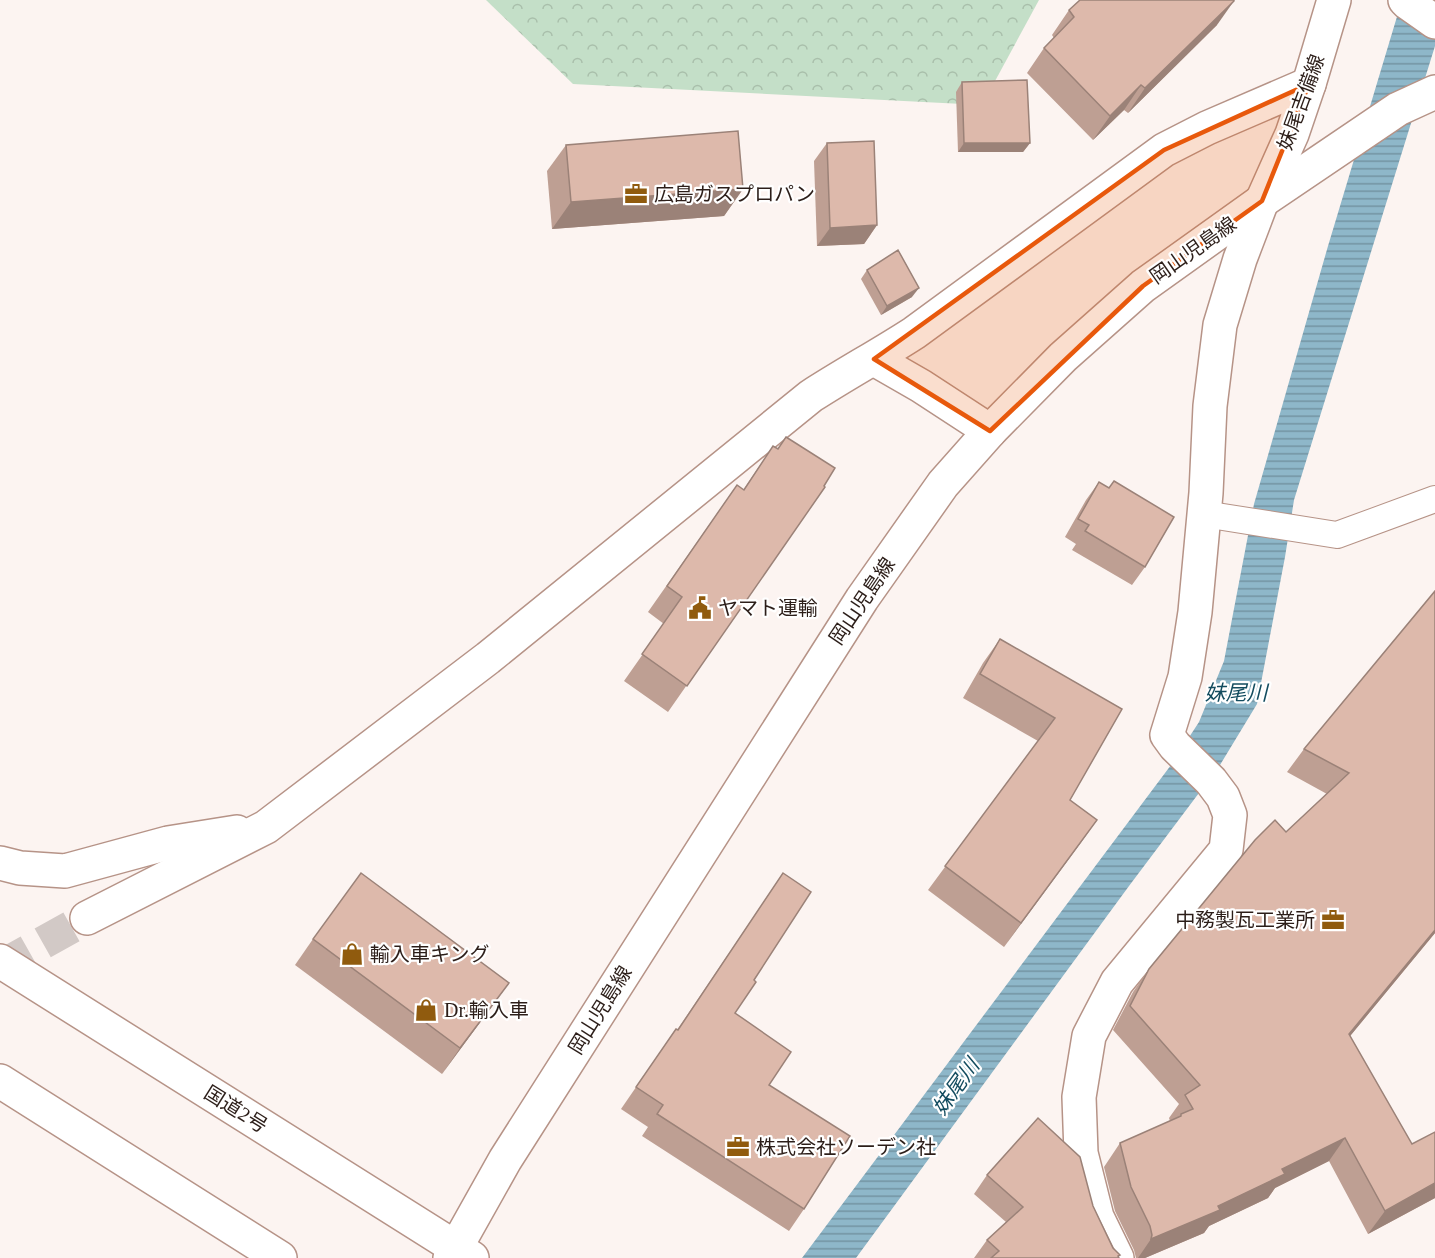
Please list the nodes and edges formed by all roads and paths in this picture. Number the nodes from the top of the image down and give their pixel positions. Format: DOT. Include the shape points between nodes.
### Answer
graph roads {
  1 [pos="1334,0"];
  2 [pos="1405,0"];
  3 [pos="1435,22"];
  4 [pos="1309,84"];
  5 [pos="1435,92"];
  6 [pos="1263,201"];
  7 [pos="873,359"];
  8 [pos="990,431"];
  9 [pos="1435,500"];
  10 [pos="1215,516"];
  11 [pos="266,827"];
  12 [pos="0,863"];
  13 [pos="87,918"];
  14 [pos="0,961"];
  15 [pos="0,1081"];
  16 [pos="460,1255"];
  17 [pos="280,1258"];
  18 [pos="1117,1258"];
  1 -- 4 [label="main road, 妹尾吉備線"];
  2 -- 3 [label="main road"];
  4 -- 6 [label="main road, 妹尾吉備線"];
  4 -- 7 [label="main road" via="1164,150"];
  5 -- 6 [label="main road, 岡山児島線" via="1398,109"];
  6 -- 8 [label="main road, 岡山児島線" via="1143,286 1063,357"];
  6 -- 10 [label="main road, 妹尾吉備線" via="1220,325 1210,406 1206,493"];
  7 -- 8 [label="main road"];
  7 -- 11 [label="main road" via="812,396 488,658"];
  8 -- 16 [label="main road, 岡山児島線" via="943,484 862,599 505,1160"];
  9 -- 10 [label="lane" via="1337,535"];
  10 -- 18 [label="main road, 妹尾吉備線" via="1185,677 1167,735 1223,797 1230,816 1226,850 1117,982 1089,1036 1079,1097 1081,1153 1097,1217"];
  11 -- 12 [label="main road" via="168,843 65,871"];
  11 -- 13 [label="main road"];
  14 -- 16 [label="main road, 国道2号"];
  15 -- 17 [label="main road"];
}
